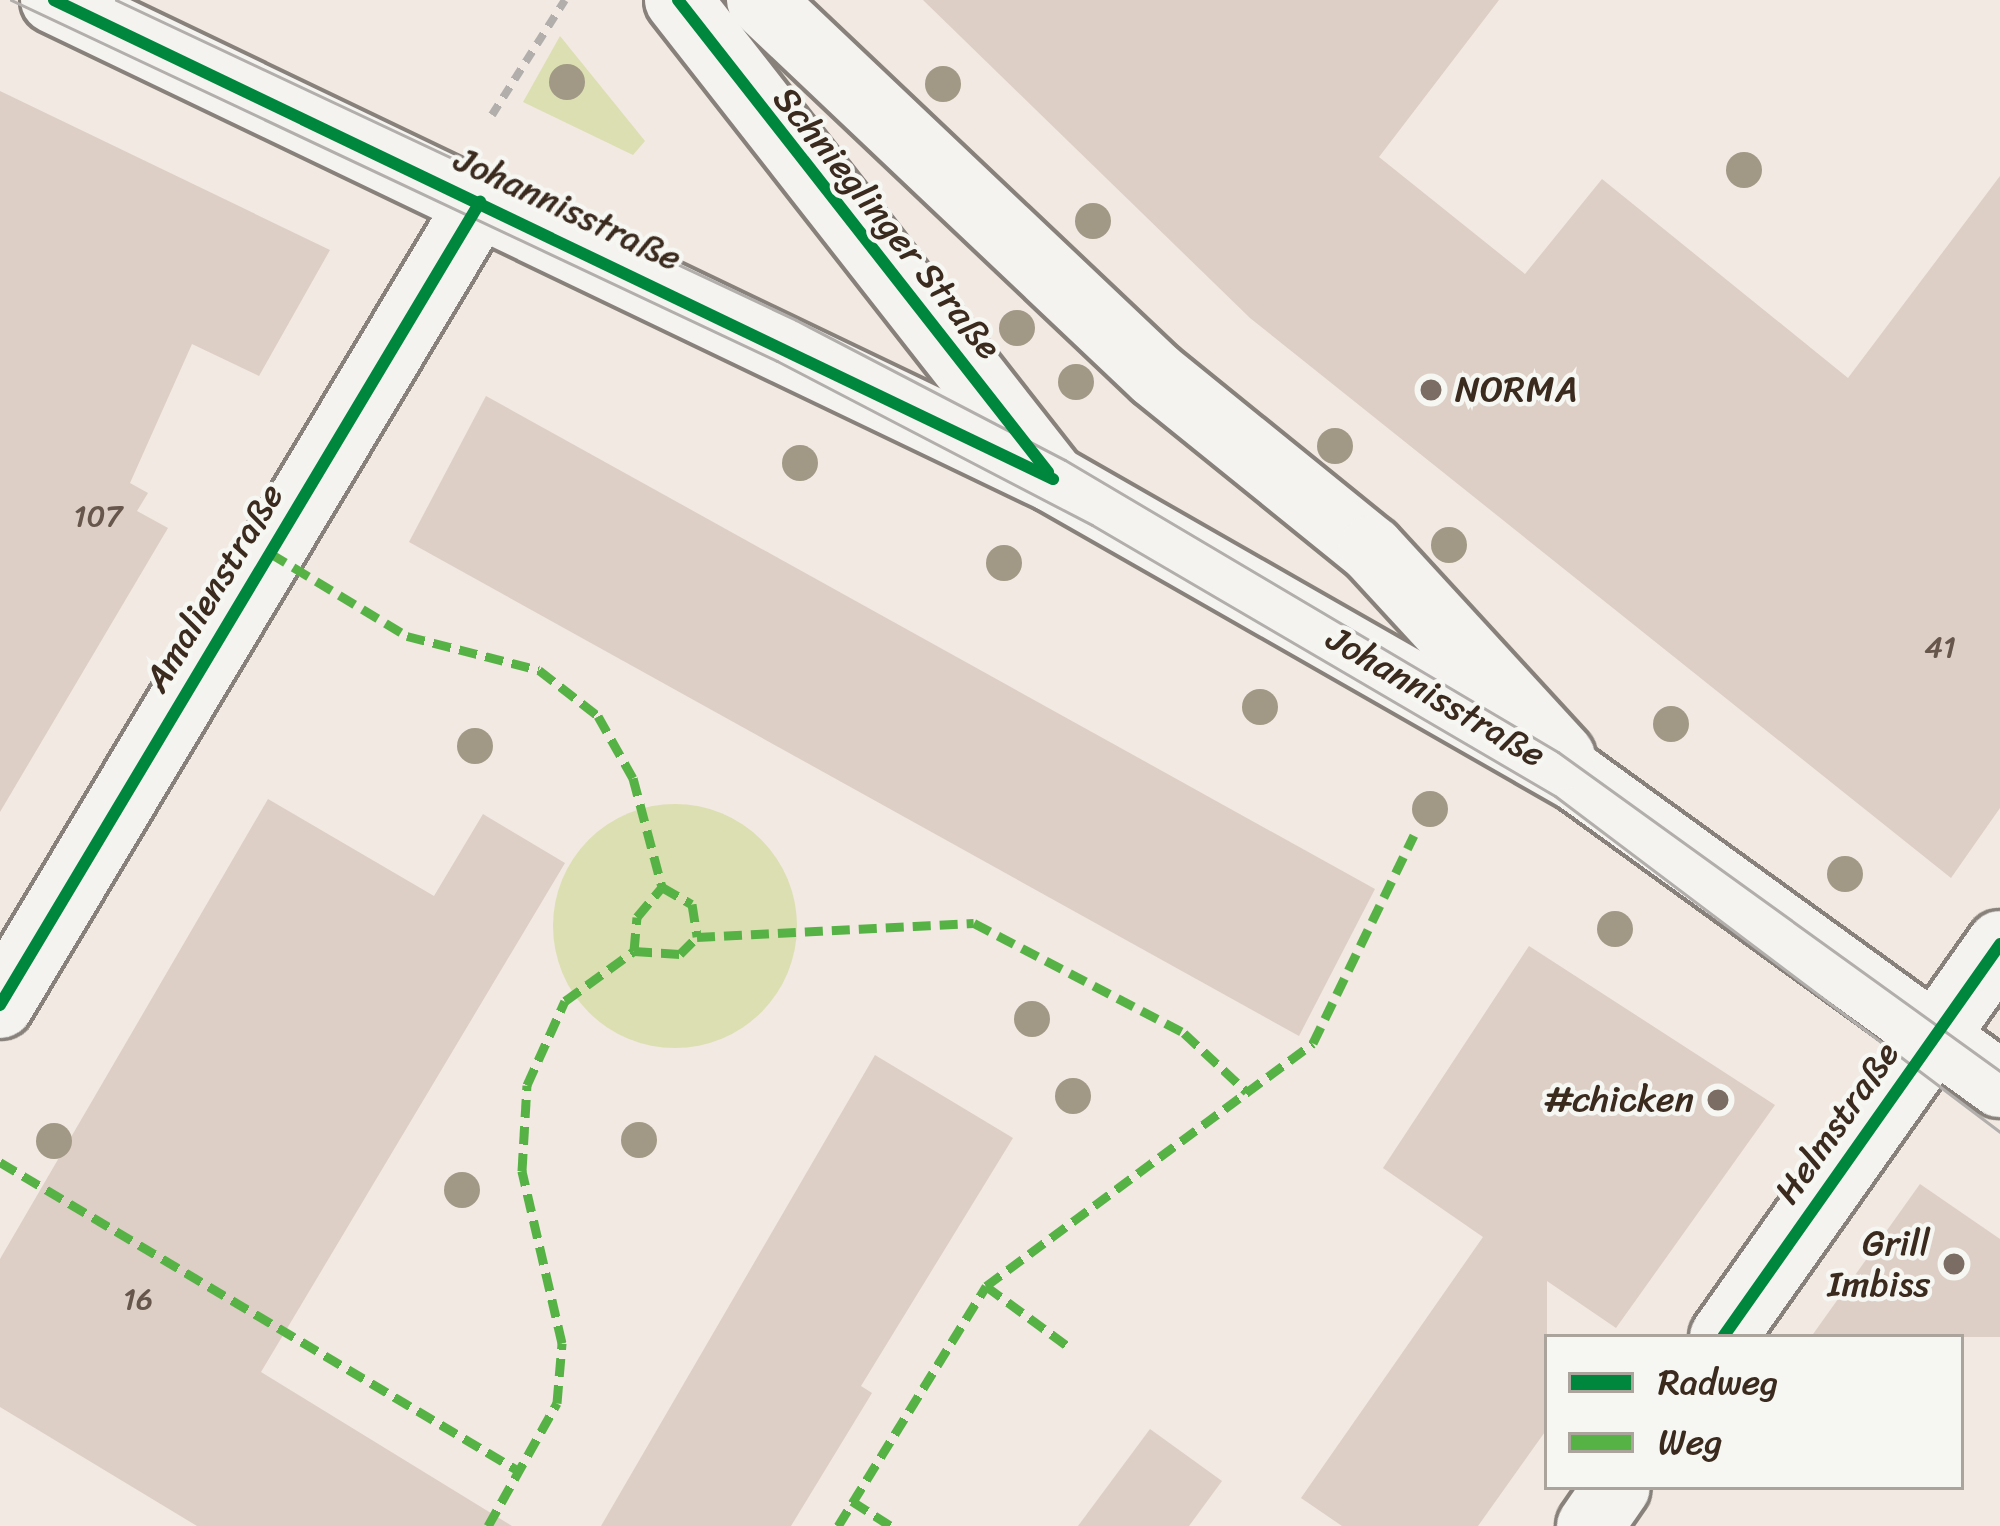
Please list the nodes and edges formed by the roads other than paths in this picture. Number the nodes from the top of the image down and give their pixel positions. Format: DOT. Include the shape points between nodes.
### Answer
graph roads {
  1 [pos="55,0"];
  2 [pos="678,0"];
  3 [pos="760,0"];
  4 [pos="480,202"];
  5 [pos="1053,479"];
  6 [pos="1578,779"];
  7 [pos="2000,944"];
  8 [pos="0,1004"];
  9 [pos="1935,1036"];
  10 [pos="2000,1084"];
  11 [pos="1725,1334"];
  12 [pos="1615,1490"];
  13 [pos="1590,1526"];
  1 -- 4 [label="main road, Johannisstraße"];
  2 -- 5 [label="main road, Schnieglinger Straße"];
  3 -- 6 [label="main road, Schnieglinger Straße" via="1156,375 1371,549 1528,708"];
  4 -- 5 [label="main road, Johannisstraße"];
  4 -- 8 [label="main road, Amalienstraße"];
  5 -- 6 [label="main road, Johannisstraße"];
  6 -- 9 [label="main road, Johannisstraße"];
  7 -- 9 [label="main road, Helmstraße"];
  9 -- 10 [label="main road, Johannisstraße"];
  9 -- 11 [label="main road, Helmstraße"];
  12 -- 13 [label="main road"];
}
